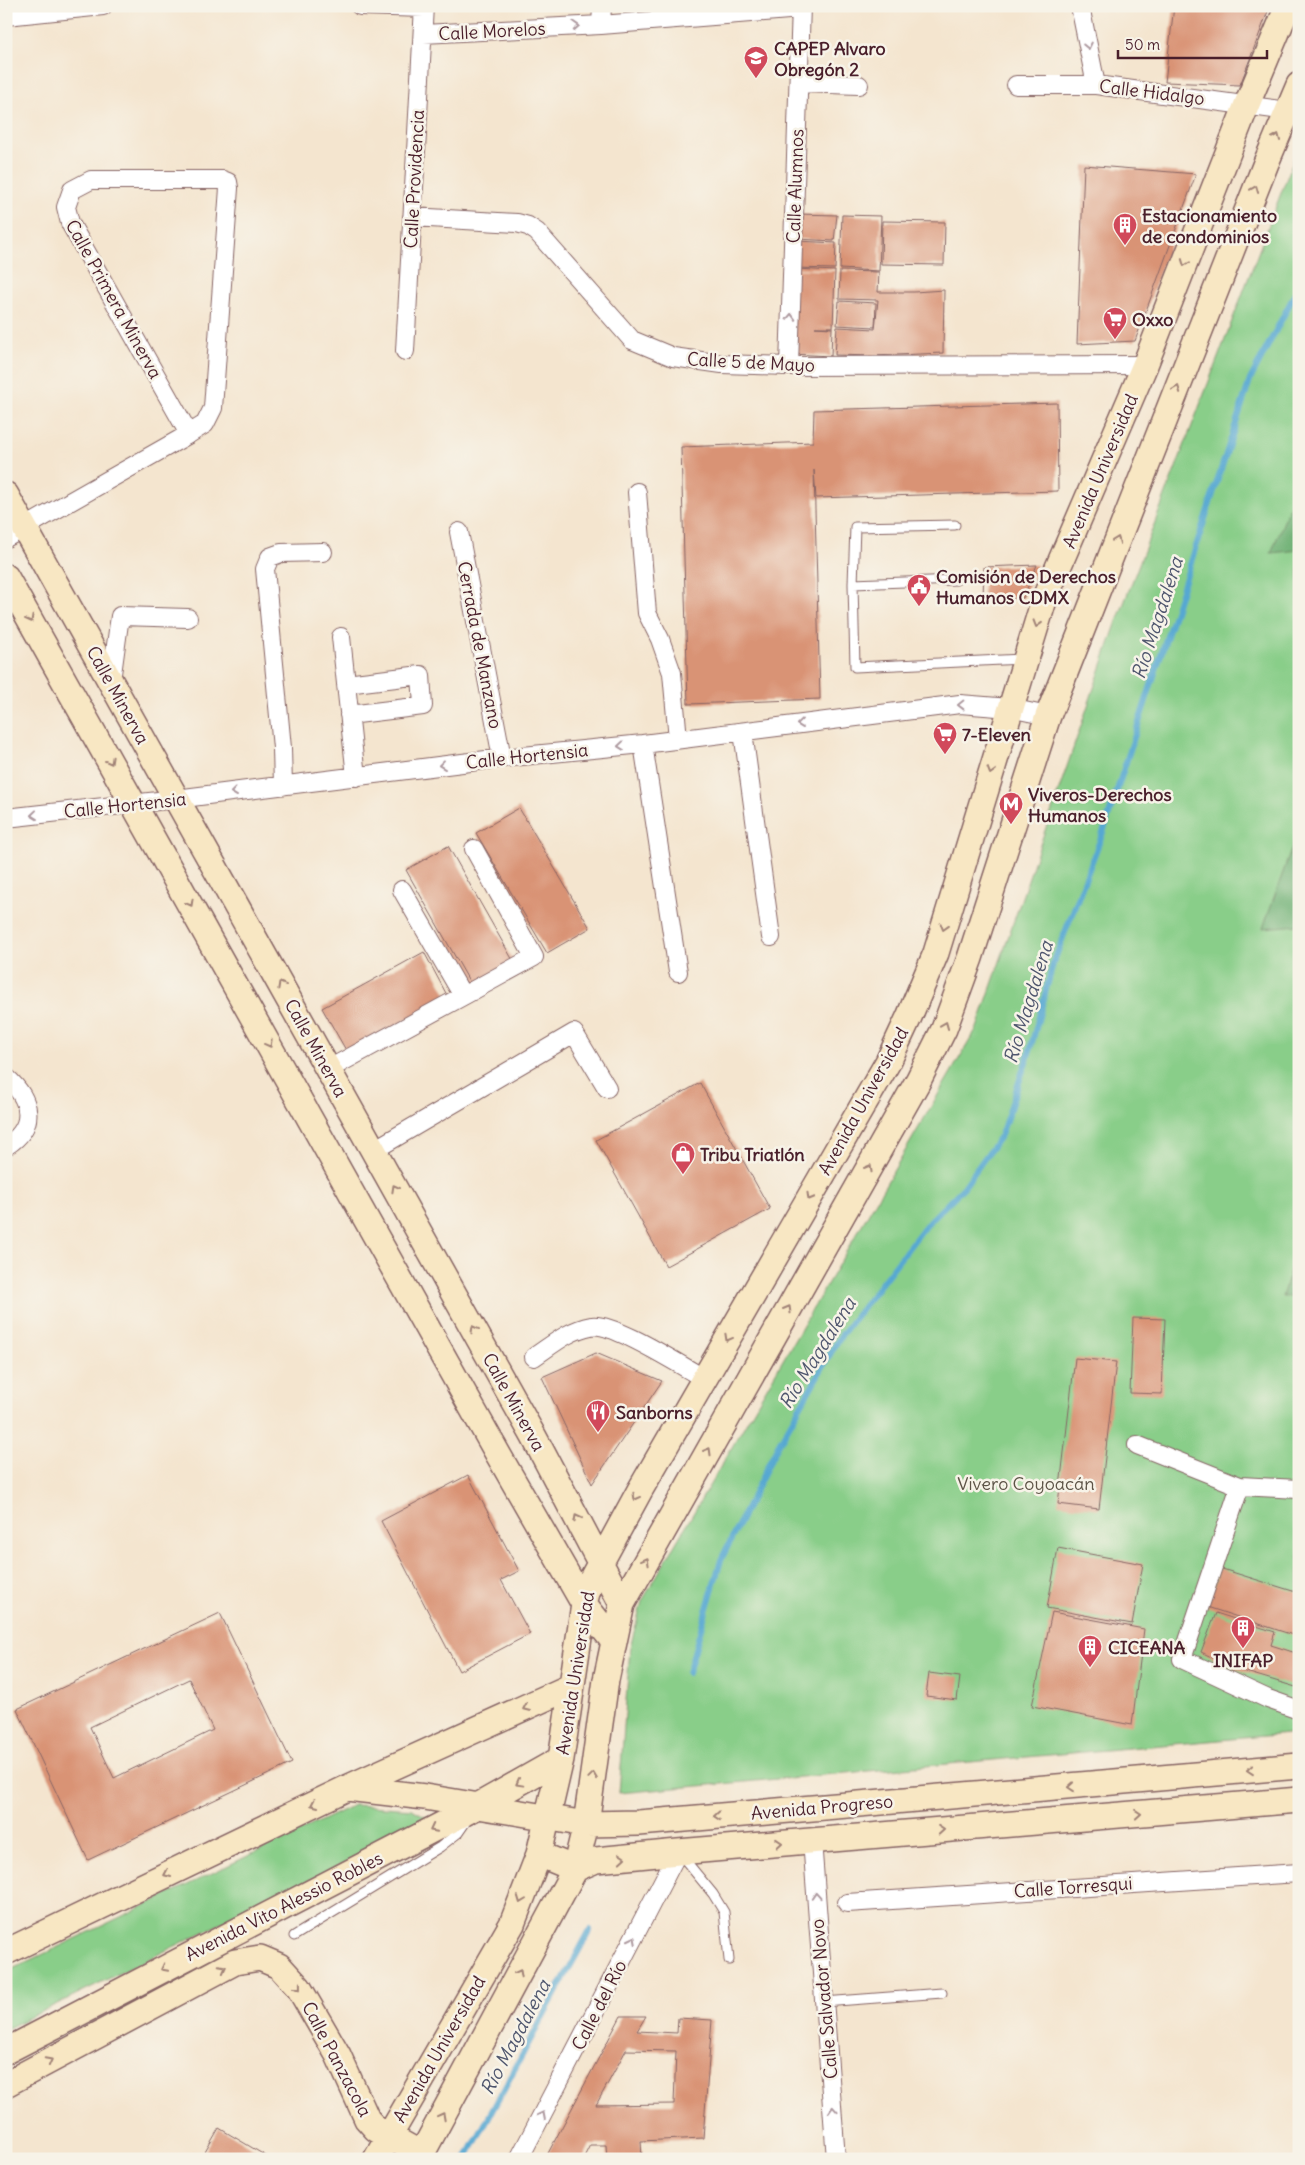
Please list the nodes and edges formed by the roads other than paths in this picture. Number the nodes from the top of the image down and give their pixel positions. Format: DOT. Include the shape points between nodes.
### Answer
graph roads {
  1 [pos="103,6"];
  2 [pos="360,6"];
  3 [pos="602,6"];
  4 [pos="1080,6"];
  5 [pos="1288,6"];
  6 [pos="424,7"];
  7 [pos="801,8"];
  8 [pos="6,16"];
  9 [pos="601,25"];
  10 [pos="423,34"];
  11 [pos="799,84"];
  12 [pos="859,85"];
  13 [pos="1016,85"];
  14 [pos="1096,85"];
  15 [pos="1299,85"];
  16 [pos="1247,104"];
  17 [pos="1288,111"];
  18 [pos="1228,153"];
  19 [pos="1266,163"];
  20 [pos="412,217"];
  21 [pos="405,351"];
  22 [pos="789,366"];
  23 [pos="1145,366"];
  24 [pos="189,434"];
  25 [pos="637,492"];
  26 [pos="6,495"];
  27 [pos="955,525"];
  28 [pos="459,532"];
  29 [pos="15,533"];
  30 [pos="323,552"];
  31 [pos="6,577"];
  32 [pos="956,580"];
  33 [pos="853,584"];
  34 [pos="188,618"];
  35 [pos="341,637"];
  36 [pos="1026,659"];
  37 [pos="111,681"];
  38 [pos="346,684"];
  39 [pos="1010,708"];
  40 [pos="349,715"];
  41 [pos="1048,716"];
  42 [pos="743,732"];
  43 [pos="678,739"];
  44 [pos="643,744"];
  45 [pos="502,758"];
  46 [pos="356,777"];
  47 [pos="283,786"];
  48 [pos="176,799"];
  49 [pos="134,804"];
  50 [pos="6,818"];
  51 [pos="474,849"];
  52 [pos="402,890"];
  53 [pos="771,936"];
  54 [pos="678,972"];
  55 [pos="463,996"];
  56 [pos="329,1070"];
  57 [pos="6,1076"];
  58 [pos="606,1088"];
  59 [pos="6,1146"];
  60 [pos="374,1150"];
  61 [pos="534,1357"];
  62 [pos="705,1379"];
  63 [pos="534,1437"];
  64 [pos="1137,1445"];
  65 [pos="499,1456"];
  66 [pos="1240,1486"];
  67 [pos="1299,1489"];
  68 [pos="600,1561"];
  69 [pos="584,1604"];
  70 [pos="622,1604"];
  71 [pos="614,1642"];
  72 [pos="570,1688"];
  73 [pos="1299,1710"];
  74 [pos="561,1759"];
  75 [pos="1299,1766"];
  76 [pos="1109,1784"];
  77 [pos="347,1788"];
  78 [pos="1299,1800"];
  79 [pos="476,1807"];
  80 [pos="1111,1816"];
  81 [pos="547,1818"];
  82 [pos="586,1824"];
  83 [pos="812,1840"];
  84 [pos="678,1852"];
  85 [pos="539,1854"];
  86 [pos="575,1869"];
  87 [pos="1299,1873"];
  88 [pos="847,1903"];
  89 [pos="294,1936"];
  90 [pos="6,1952"];
  91 [pos="260,1958"];
  92 [pos="729,1960"];
  93 [pos="942,1993"];
  94 [pos="824,2002"];
  95 [pos="6,2050"];
  96 [pos="6,2084"];
  97 [pos="388,2136"];
  98 [pos="420,2156"];
  99 [pos="376,2159"];
  100 [pos="519,2159"];
  101 [pos="836,2159"];
  1 -- 8 [label="street"];
  2 -- 6 [label="street"];
  3 -- 9 [label="street"];
  4 -- 14 [label="street, one-way"];
  5 -- 16 [label="main road, Avenida Universidad"];
  6 -- 10 [label="street, Calle Providencia"];
  7 -- 9 [label="street, Calle Morelos"];
  7 -- 11 [label="street, Calle Alumnos"];
  10 -- 9 [label="street, Calle Morelos, one-way"];
  10 -- 20 [label="street, Calle Providencia"];
  11 -- 12 [label="street"];
  22 -- 11 [label="street, Calle Alumnos, one-way"];
  13 -- 14 [label="street, Calle Hidalgo"];
  14 -- 16 [label="street, Calle Hidalgo"];
  15 -- 17 [label="main road, Avenida Universidad"];
  16 -- 17 [label="street, Calle Hidalgo"];
  16 -- 18 [label="main road, Avenida Universidad"];
  19 -- 17 [label="main road, Avenida Universidad, one-way"];
  18 -- 19 [label="main road"];
  18 -- 23 [label="main road, Avenida Universidad, one-way"];
  41 -- 19 [label="main road, Avenida Universidad, one-way"];
  20 -- 21 [label="street, Calle Providencia"];
  20 -- 22 [label="street, Calle 5 de Mayo" via="528,226 537,232 632,340 673,357 722,364"];
  22 -- 23 [label="street, Calle 5 de Mayo"];
  23 -- 36 [label="main road, Avenida Universidad, one-way" via="1044,600"];
  24 -- 24 [label="street, Calle Primera Minerva" via="205,424 214,408 228,182 91,180 72,190 66,207 70,223"];
  24 -- 29 [label="street, Calle Primera Minerva"];
  25 -- 43 [label="street" via="647,613 672,673"];
  26 -- 29 [label="main road, Calle Minerva"];
  27 -- 33 [label="lane" via="855,527"];
  28 -- 45 [label="street, Cerrada de Manzano"];
  29 -- 37 [label="main road, Calle Minerva"];
  30 -- 47 [label="street" via="281,553 270,558 265,569"];
  31 -- 49 [label="main road, one-way"];
  32 -- 33 [label="lane"];
  33 -- 36 [label="lane" via="855,666"];
  34 -- 37 [label="street" via="120,616"];
  35 -- 38 [label="street"];
  36 -- 39 [label="main road, Avenida Universidad"];
  37 -- 48 [label="main road, Calle Minerva"];
  38 -- 40 [label="street"];
  38 -- 40 [label="street" via="421,675 423,706"];
  39 -- 41 [label="street, Calle Hortensia"];
  39 -- 42 [label="street, Calle Hortensia, one-way" via="960,704"];
  39 -- 62 [label="main road, Avenida Universidad, one-way" via="936,953 909,1017 888,1062"];
  40 -- 46 [label="street"];
  70 -- 41 [label="main road, Avenida Universidad, one-way" via="918,1081 944,1029"];
  42 -- 43 [label="street, Calle Hortensia"];
  42 -- 53 [label="street"];
  43 -- 44 [label="street, Calle Hortensia"];
  44 -- 45 [label="street, Calle Hortensia, one-way"];
  44 -- 54 [label="street"];
  45 -- 46 [label="street, Calle Hortensia, one-way"];
  46 -- 47 [label="street, Calle Hortensia"];
  47 -- 48 [label="street, Calle Hortensia, one-way"];
  48 -- 49 [label="street, Calle Hortensia"];
  56 -- 48 [label="main road, Calle Minerva, one-way"];
  49 -- 50 [label="street, Calle Hortensia, one-way"];
  49 -- 65 [label="main road, one-way"];
  51 -- 55 [label="street" via="534,957"];
  52 -- 55 [label="street"];
  55 -- 56 [label="street"];
  56 -- 60 [label="main road, Calle Minerva"];
  57 -- 59 [label="street" via="24,1098 28,1114 26,1128"];
  58 -- 60 [label="street" via="574,1033"];
  63 -- 60 [label="main road, Calle Minerva, one-way"];
  61 -- 62 [label="street" via="574,1331 594,1325 616,1330"];
  62 -- 68 [label="main road, Avenida Universidad, one-way"];
  63 -- 65 [label="main road" via="532,1448 523,1459 509,1460"];
  68 -- 63 [label="main road, Calle Minerva, one-way"];
  64 -- 66 [label="street"];
  65 -- 69 [label="main road"];
  66 -- 67 [label="street"];
  66 -- 73 [label="street" via="1182,1660"];
  68 -- 69 [label="main road, Avenida Universidad"];
  68 -- 70 [label="main road, Calle Minerva"];
  69 -- 71 [label="main road"];
  69 -- 72 [label="main road, Avenida Universidad"];
  70 -- 71 [label="main road, Avenida Universidad"];
  82 -- 71 [label="main road, Avenida Universidad, one-way"];
  72 -- 74 [label="main road, Avenida Universidad"];
  72 -- 77 [label="main road, one-way"];
  74 -- 79 [label="main road, Avenida Vito Alessio Robles, one-way"];
  74 -- 81 [label="main road, Avenida Universidad"];
  75 -- 76 [label="main road, Avenida Progreso, one-way"];
  76 -- 80 [label="main road"];
  76 -- 82 [label="main road, Avenida Progreso, one-way" via="639,1824"];
  77 -- 79 [label="main road, Avenida Progreso"];
  77 -- 90 [label="main road, one-way"];
  80 -- 78 [label="main road, Avenida Progreso, one-way"];
  79 -- 81 [label="main road, Avenida Progreso"];
  79 -- 89 [label="lane" via="458,1833 440,1847"];
  79 -- 95 [label="main road, Avenida Vito Alessio Robles, one-way"];
  83 -- 80 [label="main road, Avenida Progreso, one-way"];
  81 -- 82 [label="main road, Avenida Progreso"];
  81 -- 85 [label="main road, Avenida Universidad"];
  82 -- 86 [label="main road, Avenida Universidad"];
  84 -- 83 [label="main road, Avenida Progreso, one-way"];
  94 -- 83 [label="street, Calle Salvador Novo, one-way"];
  86 -- 84 [label="main road, Avenida Progreso, one-way" via="596,1860"];
  84 -- 92 [label="lane" via="724,1912"];
  100 -- 84 [label="street, Calle del Río, one-way"];
  85 -- 86 [label="main road"];
  85 -- 97 [label="main road, Avenida Universidad, one-way" via="512,1924"];
  98 -- 86 [label="main road, Avenida Universidad, one-way"];
  87 -- 88 [label="street, Calle Torresqui"];
  96 -- 91 [label="main road, Avenida Vito Alessio Robles, one-way" via="235,1962"];
  91 -- 97 [label="main road, Calle Panzacola, one-way" via="279,1966 300,1988 338,2055 367,2119"];
  93 -- 94 [label="lane"];
  101 -- 94 [label="street, Calle Salvador Novo, one-way"];
  97 -- 98 [label="main road, Calle Panzacola"];
  97 -- 99 [label="main road, Avenida Universidad"];
}
